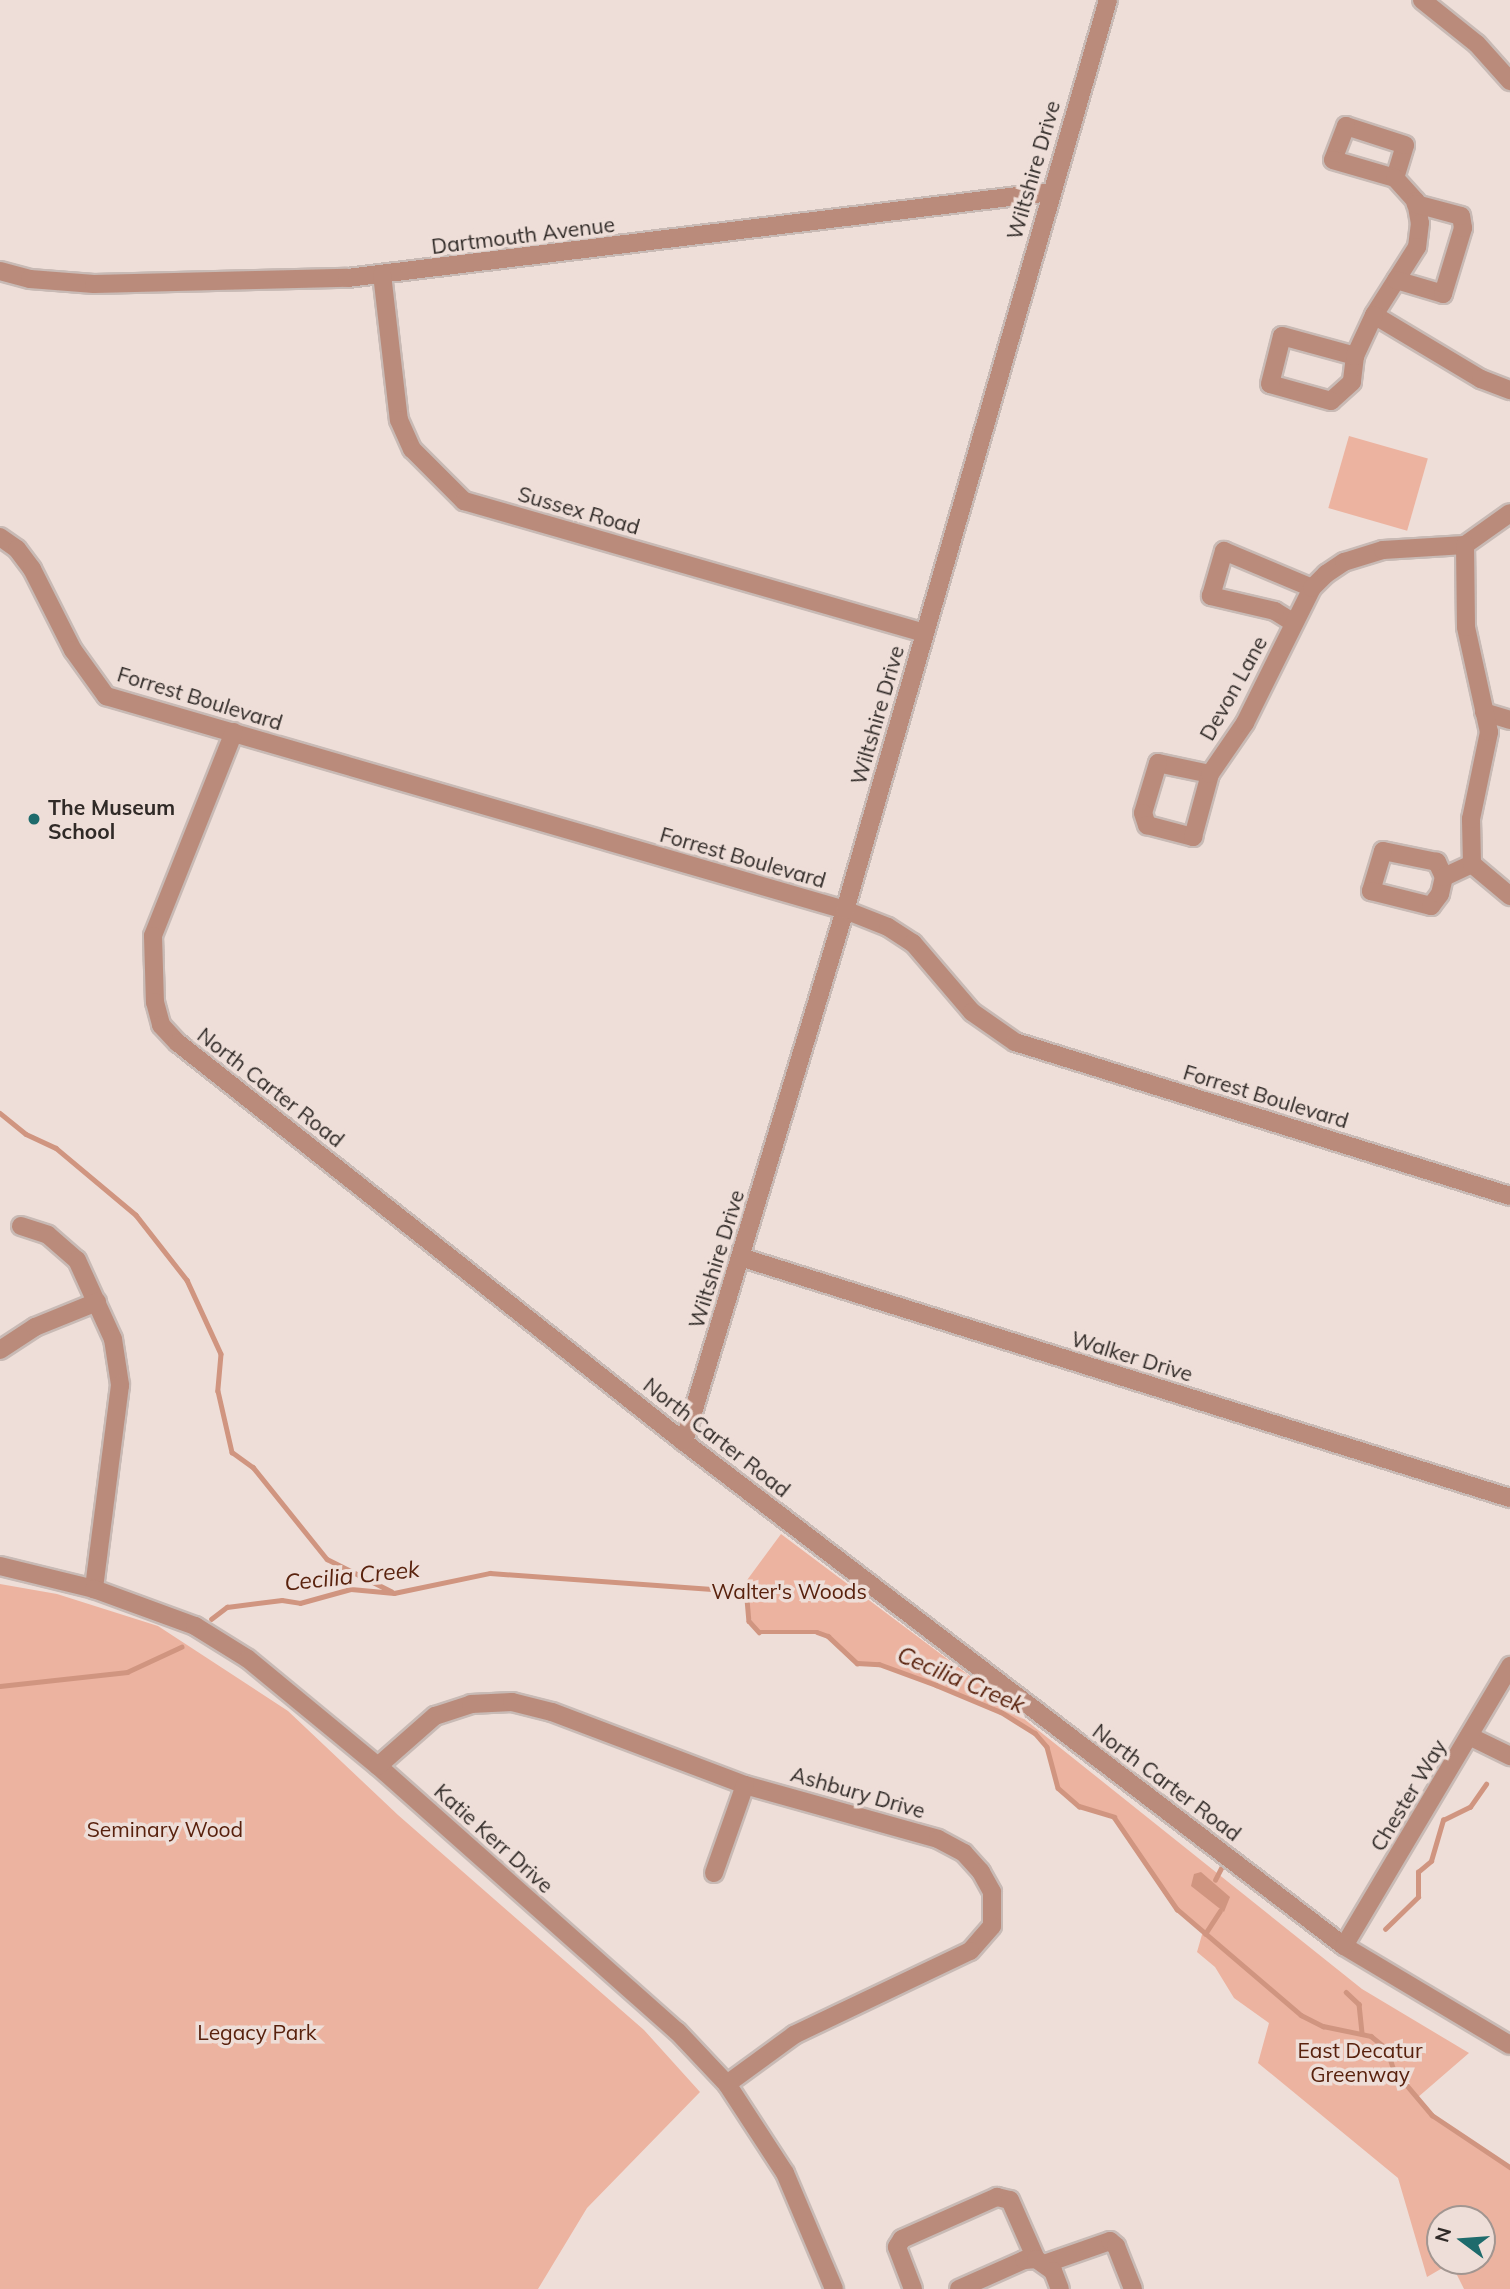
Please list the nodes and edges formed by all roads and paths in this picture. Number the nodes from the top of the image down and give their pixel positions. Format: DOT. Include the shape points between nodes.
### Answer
graph roads {
  1 [pos="1108,0"];
  2 [pos="1422,0"];
  3 [pos="1510,81"];
  4 [pos="1395,178"];
  5 [pos="1050,192"];
  6 [pos="1416,204"];
  7 [pos="0,271"];
  8 [pos="382,274"];
  9 [pos="1396,280"];
  10 [pos="1374,315"];
  11 [pos="1355,356"];
  12 [pos="1510,390"];
  13 [pos="1510,513"];
  14 [pos="0,537"];
  15 [pos="1465,545"];
  16 [pos="1312,588"];
  17 [pos="1294,623"];
  18 [pos="924,633"];
  19 [pos="1484,712"];
  20 [pos="1510,720"];
  21 [pos="234,732"];
  22 [pos="1210,774"];
  23 [pos="1472,864"];
  24 [pos="1444,877"];
  25 [pos="1510,896"];
  26 [pos="845,910"];
  27 [pos="1510,1196"];
  28 [pos="21,1226"];
  29 [pos="740,1257"];
  30 [pos="97,1302"];
  31 [pos="0,1350"];
  32 [pos="684,1442"];
  33 [pos="1510,1498"];
  34 [pos="0,1566"];
  35 [pos="94,1589"];
  36 [pos="1510,1666"];
  37 [pos="1469,1736"];
  38 [pos="1510,1756"];
  39 [pos="378,1766"];
  40 [pos="745,1785"];
  41 [pos="714,1873"];
  42 [pos="1344,1946"];
  43 [pos="1510,2045"];
  44 [pos="727,2084"];
  45 [pos="1040,2262"];
  46 [pos="834,2289"];
  47 [pos="913,2289"];
  48 [pos="959,2289"];
  49 [pos="1060,2289"];
  50 [pos="1133,2289"];
  1 -- 5 [label="street, Wiltshire Drive"];
  2 -- 3 [label="street" via="1477,44"];
  4 -- 6 [label="street"];
  5 -- 8 [label="street, Dartmouth Avenue"];
  5 -- 18 [label="street, Wiltshire Drive"];
  6 -- 9 [label="street" via="1417,247"];
  6 -- 9 [label="street" via="1461,216 1463,228 1443,294"];
  7 -- 8 [label="street, Dartmouth Avenue" via="30,279 94,284"];
  8 -- 18 [label="street, Sussex Road" via="399,420 412,449 464,501"];
  9 -- 10 [label="street"];
  10 -- 11 [label="street"];
  10 -- 12 [label="street" via="1481,379"];
  11 -- 11 [label="street" via="1282,336 1270,384 1331,401 1352,382"];
  13 -- 15 [label="street, Devon Lane"];
  14 -- 21 [label="street, Forrest Boulevard" via="17,549 32,569 73,650 102,693"];
  15 -- 16 [label="street, Devon Lane" via="1362,555 1343,562"];
  15 -- 19 [label="street" via="1466,627"];
  16 -- 17 [label="street, Devon Lane"];
  16 -- 17 [label="street, Devon Lane" via="1224,551 1211,596 1275,611"];
  17 -- 22 [label="street, Devon Lane" via="1245,723"];
  18 -- 26 [label="street, Wiltshire Drive"];
  19 -- 20 [label="street"];
  19 -- 23 [label="street" via="1489,732 1471,820"];
  21 -- 26 [label="street, Forrest Boulevard"];
  21 -- 32 [label="street, North Carter Road" via="153,936 155,1002 161,1025 189,1052"];
  22 -- 22 [label="street, Devon Lane" via="1193,837 1147,825 1143,813 1158,763"];
  23 -- 24 [label="street"];
  23 -- 25 [label="street"];
  26 -- 27 [label="street, Forrest Boulevard" via="913,943 972,1012 1015,1042"];
  26 -- 29 [label="street, Wiltshire Drive"];
  28 -- 30 [label="street" via="48,1235 78,1260"];
  29 -- 32 [label="street, Wiltshire Drive"];
  29 -- 33 [label="street, Walker Drive"];
  30 -- 31 [label="street" via="35,1327"];
  30 -- 35 [label="street" via="113,1339 120,1385"];
  32 -- 42 [label="street, North Carter Road"];
  34 -- 35 [label="street, Katie Kerr Drive"];
  35 -- 39 [label="street, Katie Kerr Drive" via="195,1626 248,1659"];
  36 -- 37 [label="street, Chester Way"];
  37 -- 38 [label="street"];
  37 -- 42 [label="street, Chester Way"];
  39 -- 40 [label="street, Ashbury Drive" via="435,1716 471,1704 512,1702 552,1712"];
  39 -- 44 [label="street, Katie Kerr Drive" via="677,2031"];
  40 -- 41 [label="street"];
  40 -- 44 [label="street, Ashbury Drive" via="926,1835 964,1853 992,1892 992,1926 970,1951 794,2035"];
  42 -- 43 [label="street, North Carter Road"];
  44 -- 46 [label="street, Katie Kerr Drive" via="785,2174"];
  45 -- 47 [label="street" via="1010,2200 997,2197 902,2239 897,2247"];
  45 -- 48 [label="street" via="1024,2260"];
  45 -- 49 [label="street" via="1053,2271"];
  45 -- 50 [label="street" via="1110,2241"];
}
